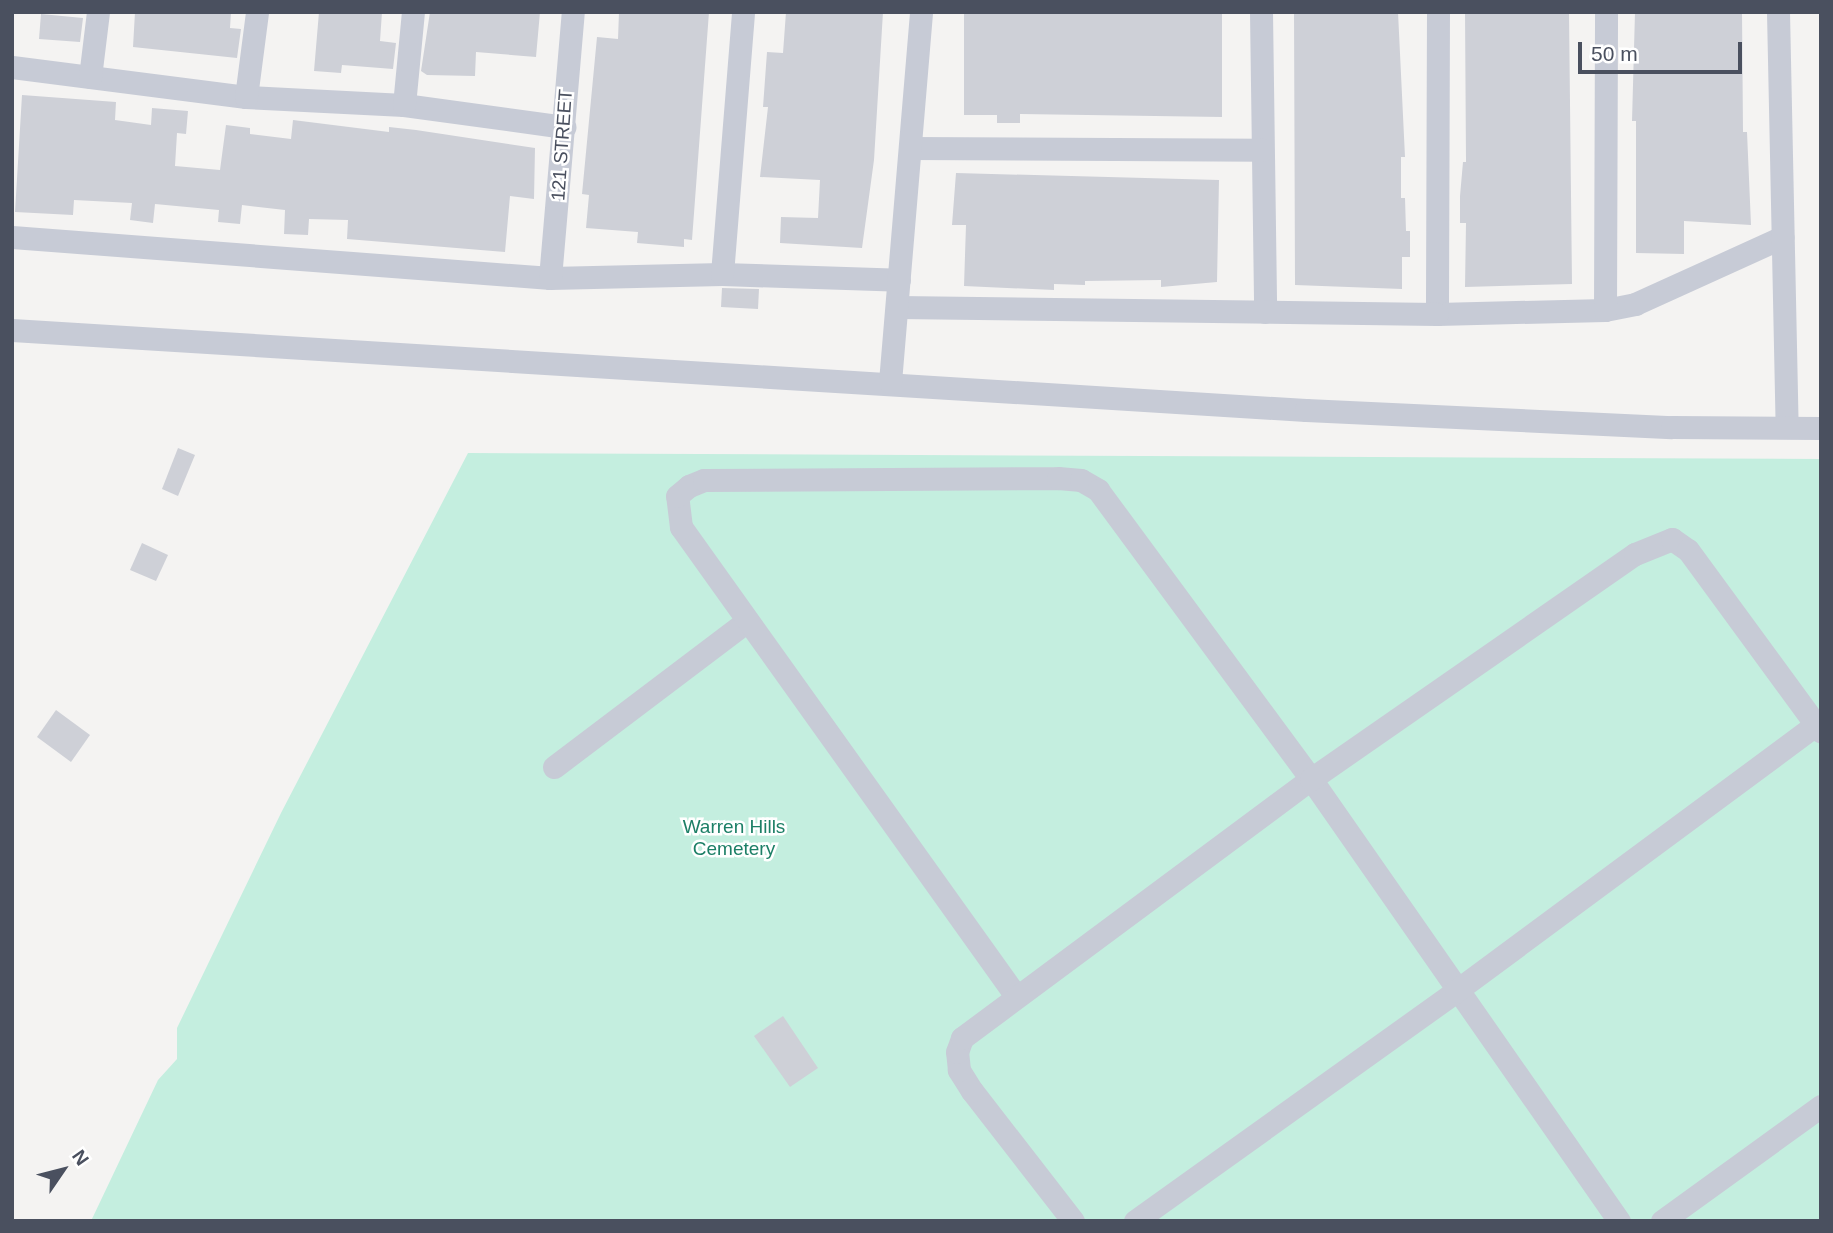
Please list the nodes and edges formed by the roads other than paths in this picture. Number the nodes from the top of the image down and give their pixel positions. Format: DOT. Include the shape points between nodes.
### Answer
graph roads {
  1 [pos="98,12"];
  2 [pos="257,12"];
  3 [pos="412,12"];
  4 [pos="573,12"];
  5 [pos="743,12"];
  6 [pos="921,12"];
  7 [pos="1261,12"];
  8 [pos="1438,12"];
  9 [pos="1606,12"];
  10 [pos="1778,12"];
  11 [pos="12,67"];
  12 [pos="90,76"];
  13 [pos="246,96"];
  14 [pos="404,105"];
  15 [pos="564,127"];
  16 [pos="911,148"];
  17 [pos="1262,150"];
  18 [pos="12,237"];
  19 [pos="1783,237"];
  20 [pos="722,274"];
  21 [pos="550,278"];
  22 [pos="899,280"];
  23 [pos="898,307"];
  24 [pos="1605,310"];
  25 [pos="1265,312"];
  26 [pos="1437,314"];
  27 [pos="12,330"];
  28 [pos="890,382"];
  29 [pos="1787,427"];
  30 [pos="1821,428"];
  31 [pos="747,621"];
  32 [pos="1818,728"];
  33 [pos="554,767"];
  34 [pos="1311,779"];
  35 [pos="1456,991"];
  36 [pos="1016,996"];
  37 [pos="1821,1106"];
  38 [pos="1073,1221"];
  39 [pos="1135,1221"];
  40 [pos="1619,1221"];
  41 [pos="1662,1221"];
  1 -- 12 [label="street"];
  2 -- 13 [label="street"];
  3 -- 14 [label="street"];
  4 -- 15 [label="street, 121 STREET"];
  5 -- 20 [label="street"];
  6 -- 16 [label="street"];
  7 -- 17 [label="street"];
  8 -- 26 [label="street"];
  9 -- 24 [label="street"];
  10 -- 19 [label="street"];
  11 -- 12 [label="street"];
  12 -- 13 [label="street"];
  13 -- 14 [label="street"];
  14 -- 15 [label="street"];
  15 -- 21 [label="street, 121 STREET"];
  16 -- 17 [label="street"];
  16 -- 22 [label="street"];
  17 -- 25 [label="street"];
  18 -- 21 [label="street"];
  19 -- 24 [label="street" via="1668,293"];
  19 -- 29 [label="street"];
  20 -- 21 [label="street"];
  20 -- 22 [label="street"];
  22 -- 23 [label="street"];
  23 -- 25 [label="street"];
  23 -- 28 [label="street"];
  24 -- 26 [label="street"];
  25 -- 26 [label="street"];
  27 -- 28 [label="street"];
  28 -- 29 [label="street" via="1306,410 1672,427"];
  29 -- 30 [label="street"];
  31 -- 33 [label="street"];
  31 -- 34 [label="street" via="681,527 677,496 689,485 718,480 1081,480 1115,508"];
  31 -- 36 [label="street"];
  32 -- 34 [label="street" via="1688,550 1672,540 1635,554"];
  32 -- 35 [label="street"];
  34 -- 35 [label="street"];
  34 -- 36 [label="street"];
  35 -- 39 [label="street"];
  35 -- 40 [label="street"];
  36 -- 38 [label="street" via="962,1038 957,1052 959,1070"];
  37 -- 41 [label="street"];
}
